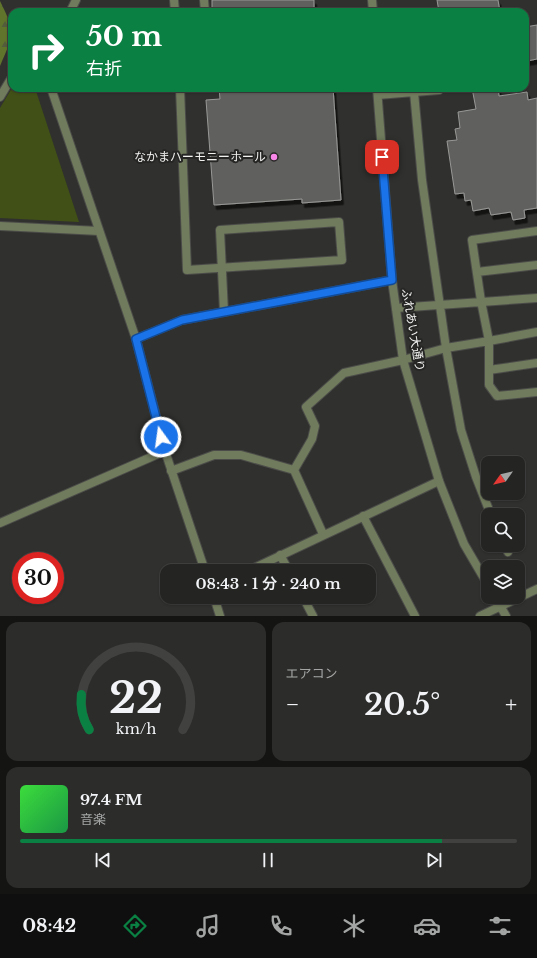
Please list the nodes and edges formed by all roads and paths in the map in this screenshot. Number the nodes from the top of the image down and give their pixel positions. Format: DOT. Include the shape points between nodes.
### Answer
graph roads {
  1 [pos="8,84"];
  2 [pos="51,92"];
  3 [pos="180,92"];
  4 [pos="377,92"];
  5 [pos="414,92"];
  6 [pos="0,97"];
  7 [pos="0,226"];
  8 [pos="99,231"];
  9 [pos="537,231"];
  10 [pos="537,265"];
  11 [pos="222,268"];
  12 [pos="477,272"];
  13 [pos="392,280"];
  14 [pos="537,298"];
  15 [pos="481,301"];
  16 [pos="440,304"];
  17 [pos="396,308"];
  18 [pos="224,312"];
  19 [pos="537,332"];
  20 [pos="136,339"];
  21 [pos="489,341"];
  22 [pos="446,348"];
  23 [pos="404,360"];
  24 [pos="537,363"];
  25 [pos="489,370"];
  26 [pos="537,392"];
  27 [pos="165,451"];
  28 [pos="171,470"];
  29 [pos="294,470"];
  30 [pos="439,481"];
  31 [pos="488,508"];
  32 [pos="363,516"];
  33 [pos="0,523"];
  34 [pos="323,534"];
  35 [pos="280,555"];
  36 [pos="203,564"];
  37 [pos="262,564"];
  38 [pos="285,564"];
  39 [pos="481,573"];
  40 [pos="537,589"];
  41 [pos="216,604"];
  42 [pos="307,604"];
  43 [pos="500,606"];
  44 [pos="220,616"];
  45 [pos="314,616"];
  46 [pos="415,616"];
  47 [pos="480,616"];
  48 [pos="506,616"];
  1 -- 6 [label="street"];
  2 -- 8 [label="street"];
  3 -- 11 [label="street" via="187,270"];
  4 -- 13 [label="street, ふれあい大通り"];
  5 -- 16 [label="street" via="422,180"];
  7 -- 8 [label="street"];
  8 -- 20 [label="street"];
  9 -- 12 [label="street" via="472,240"];
  10 -- 12 [label="street"];
  11 -- 11 [label="street" via="220,230 340,222 342,260"];
  11 -- 18 [label="street"];
  12 -- 15 [label="street"];
  13 -- 17 [label="street, ふれあい大通り"];
  13 -- 18 [label="street"];
  14 -- 15 [label="street"];
  15 -- 16 [label="street"];
  15 -- 21 [label="street"];
  16 -- 17 [label="street"];
  16 -- 22 [label="street"];
  17 -- 23 [label="street, ふれあい大通り"];
  18 -- 20 [label="street" via="182,320"];
  19 -- 21 [label="street"];
  20 -- 27 [label="street"];
  21 -- 22 [label="street"];
  21 -- 25 [label="street"];
  22 -- 23 [label="street"];
  22 -- 31 [label="street" via="461,430"];
  23 -- 29 [label="street" via="344,373 306,407 315,426 312,439"];
  23 -- 30 [label="street, ふれあい大通り"];
  24 -- 25 [label="street"];
  25 -- 26 [label="street" via="489,385 497,396"];
  27 -- 28 [label="street"];
  27 -- 33 [label="street"];
  28 -- 29 [label="street" via="214,456 241,455"];
  28 -- 36 [label="street"];
  29 -- 34 [label="street"];
  30 -- 32 [label="street"];
  30 -- 39 [label="street, ふれあい大通り" via="464,544"];
  32 -- 34 [label="street"];
  32 -- 46 [label="street"];
  34 -- 35 [label="street"];
  35 -- 37 [label="street"];
  35 -- 38 [label="street"];
  40 -- 43 [label="street"];
  41 -- 44 [label="street"];
  42 -- 45 [label="street"];
  43 -- 47 [label="street"];
  43 -- 48 [label="street"];
}
